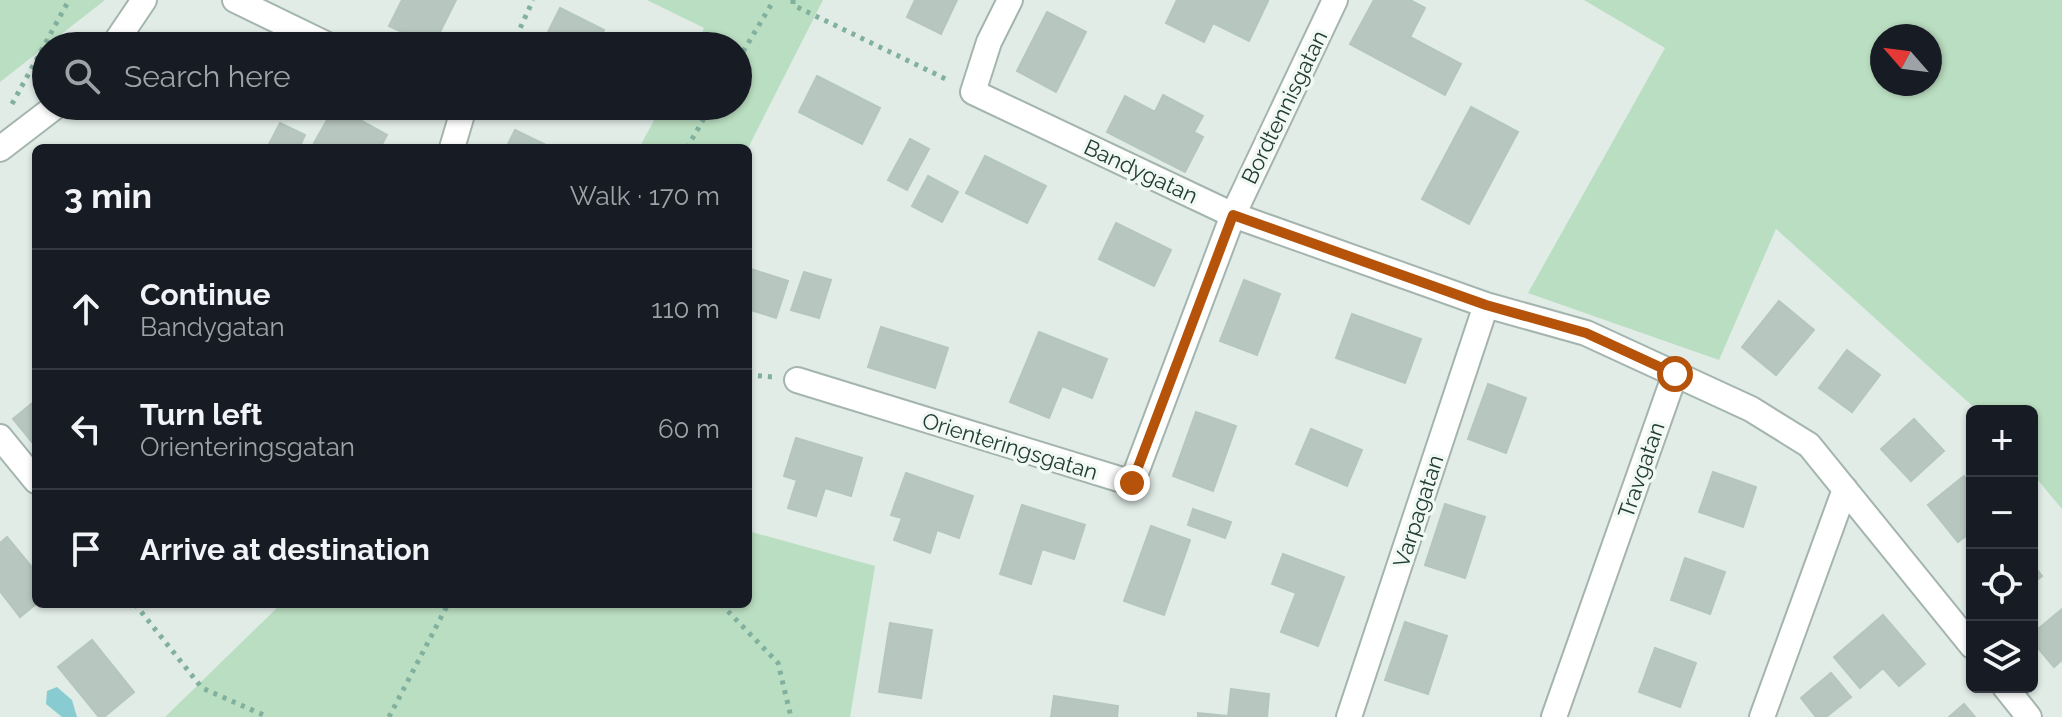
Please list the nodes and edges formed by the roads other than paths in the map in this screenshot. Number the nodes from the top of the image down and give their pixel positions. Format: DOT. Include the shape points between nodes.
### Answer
graph roads {
  1 [pos="144,0"];
  2 [pos="235,0"];
  3 [pos="1010,0"];
  4 [pos="1335,0"];
  5 [pos="122,32"];
  6 [pos="301,32"];
  7 [pos="38,120"];
  8 [pos="460,120"];
  9 [pos="453,144"];
  10 [pos="0,149"];
  11 [pos="1233,215"];
  12 [pos="1486,305"];
  13 [pos="1675,374"];
  14 [pos="797,380"];
  15 [pos="0,437"];
  16 [pos="32,476"];
  17 [pos="1845,489"];
  18 [pos="1966,639"];
  19 [pos="2010,693"];
  20 [pos="1349,717"];
  21 [pos="1554,717"];
  22 [pos="1762,717"];
  23 [pos="2029,717"];
  1 -- 5 [label="street"];
  2 -- 6 [label="street"];
  3 -- 11 [label="street, Bandygatan" via="973,92"];
  4 -- 11 [label="street, Bordtennisgatan"];
  7 -- 10 [label="street"];
  8 -- 9 [label="street"];
  11 -- 12 [label="street, Bandygatan"];
  11 -- 14 [label="street, Orienteringsgatan" via="1132,483"];
  12 -- 13 [label="street, Bandygatan" via="1586,333"];
  12 -- 20 [label="street, Varpagatan"];
  13 -- 17 [label="street" via="1751,409 1809,445"];
  13 -- 21 [label="street, Travgatan"];
  15 -- 16 [label="street"];
  17 -- 18 [label="street"];
  17 -- 22 [label="street"];
  19 -- 23 [label="street"];
}
